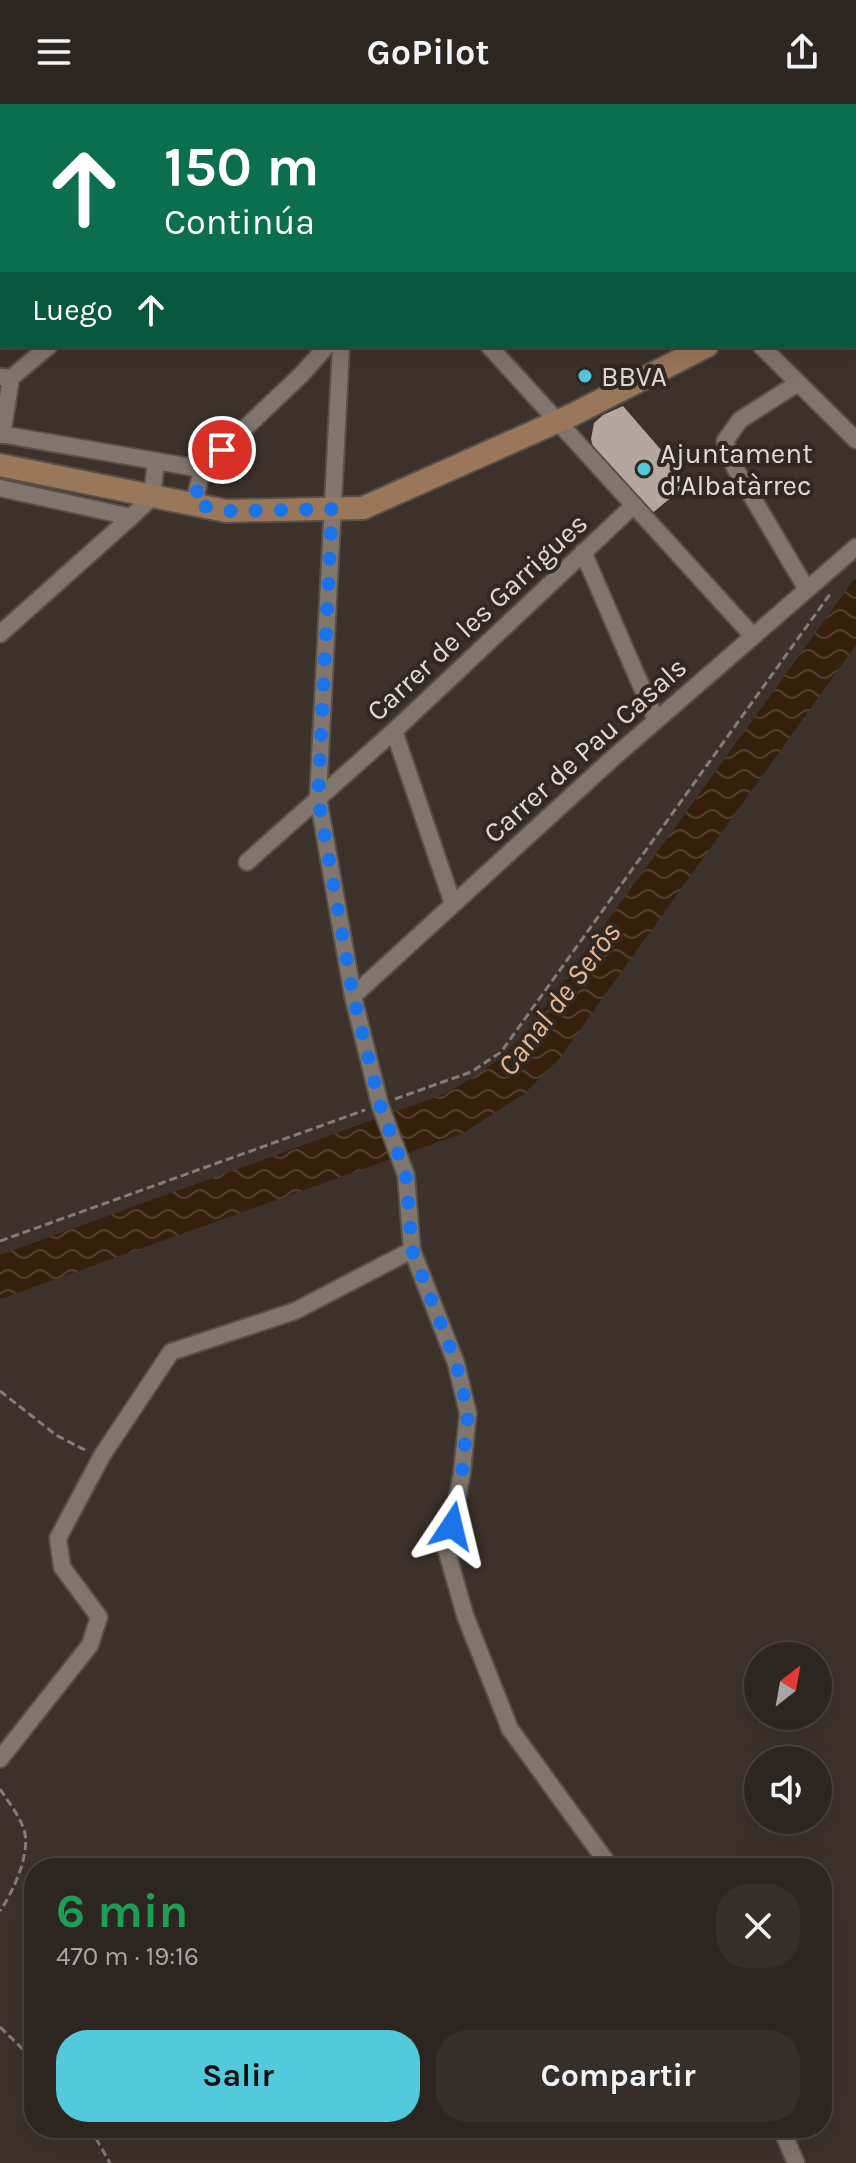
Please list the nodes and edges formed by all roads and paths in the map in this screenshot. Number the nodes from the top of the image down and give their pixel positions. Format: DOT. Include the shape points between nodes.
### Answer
graph roads {
  1 [pos="46,348"];
  2 [pos="325,348"];
  3 [pos="341,348"];
  4 [pos="491,348"];
  5 [pos="703,348"];
  6 [pos="763,348"];
  7 [pos="6,378"];
  8 [pos="798,383"];
  9 [pos="558,421"];
  10 [pos="1,435"];
  11 [pos="856,440"];
  12 [pos="156,462"];
  13 [pos="0,465"];
  14 [pos="202,469"];
  15 [pos="0,488"];
  16 [pos="152,497"];
  17 [pos="194,504"];
  18 [pos="634,505"];
  19 [pos="332,509"];
  20 [pos="131,517"];
  21 [pos="856,547"];
  22 [pos="583,552"];
  23 [pos="806,588"];
  24 [pos="830,593"];
  25 [pos="0,634"];
  26 [pos="752,635"];
  27 [pos="656,720"];
  28 [pos="394,731"];
  29 [pos="318,797"];
  30 [pos="247,862"];
  31 [pos="453,904"];
  32 [pos="353,996"];
  33 [pos="380,1105"];
  34 [pos="0,1241"];
  35 [pos="412,1250"];
  36 [pos="0,1391"];
  37 [pos="103,1454"];
  38 [pos="0,1759"];
  39 [pos="0,1789"];
  40 [pos="604,1858"];
  41 [pos="0,1911"];
  42 [pos="0,2027"];
  43 [pos="24,2050"];
  44 [pos="96,2138"];
  45 [pos="785,2138"];
  46 [pos="110,2163"];
  47 [pos="796,2163"];
  1 -- 7 [label="street"];
  2 -- 14 [label="street"];
  3 -- 19 [label="street"];
  4 -- 9 [label="street"];
  5 -- 9 [label="street"];
  6 -- 8 [label="street"];
  7 -- 10 [label="street"];
  8 -- 11 [label="street"];
  8 -- 23 [label="street" via="740,420 725,441 735,468"];
  9 -- 18 [label="street"];
  9 -- 19 [label="street" via="363,508"];
  10 -- 12 [label="street"];
  12 -- 14 [label="street"];
  12 -- 16 [label="street"];
  13 -- 16 [label="street"];
  14 -- 17 [label="street"];
  15 -- 20 [label="street"];
  16 -- 17 [label="street"];
  16 -- 20 [label="street"];
  17 -- 19 [label="street" via="226,511"];
  18 -- 22 [label="street, Carrer de les Garrigues"];
  18 -- 26 [label="street"];
  19 -- 29 [label="street"];
  20 -- 25 [label="street"];
  21 -- 23 [label="street, Carrer de Pau Casals"];
  22 -- 27 [label="street"];
  22 -- 28 [label="street, Carrer de les Garrigues"];
  23 -- 26 [label="street, Carrer de Pau Casals"];
  24 -- 33 [label="path" via="501,1052 471,1072"];
  26 -- 27 [label="street, Carrer de Pau Casals"];
  27 -- 31 [label="street, Carrer de Pau Casals"];
  28 -- 29 [label="street, Carrer de les Garrigues"];
  28 -- 31 [label="street"];
  29 -- 30 [label="street, Carrer de les Garrigues"];
  29 -- 32 [label="street"];
  31 -- 32 [label="street, Carrer de Pau Casals"];
  32 -- 33 [label="street"];
  33 -- 34 [label="path"];
  33 -- 35 [label="street" via="406,1175"];
  35 -- 37 [label="street" via="295,1311 171,1352"];
  35 -- 40 [label="street" via="456,1363 468,1413 447,1552 465,1615 510,1729"];
  36 -- 37 [label="path" via="56,1435"];
  37 -- 38 [label="street" via="58,1538 62,1567 99,1617 90,1645"];
  39 -- 41 [label="path" via="25,1830 13,1892"];
  42 -- 43 [label="path"];
  44 -- 46 [label="path"];
  45 -- 47 [label="street"];
}
